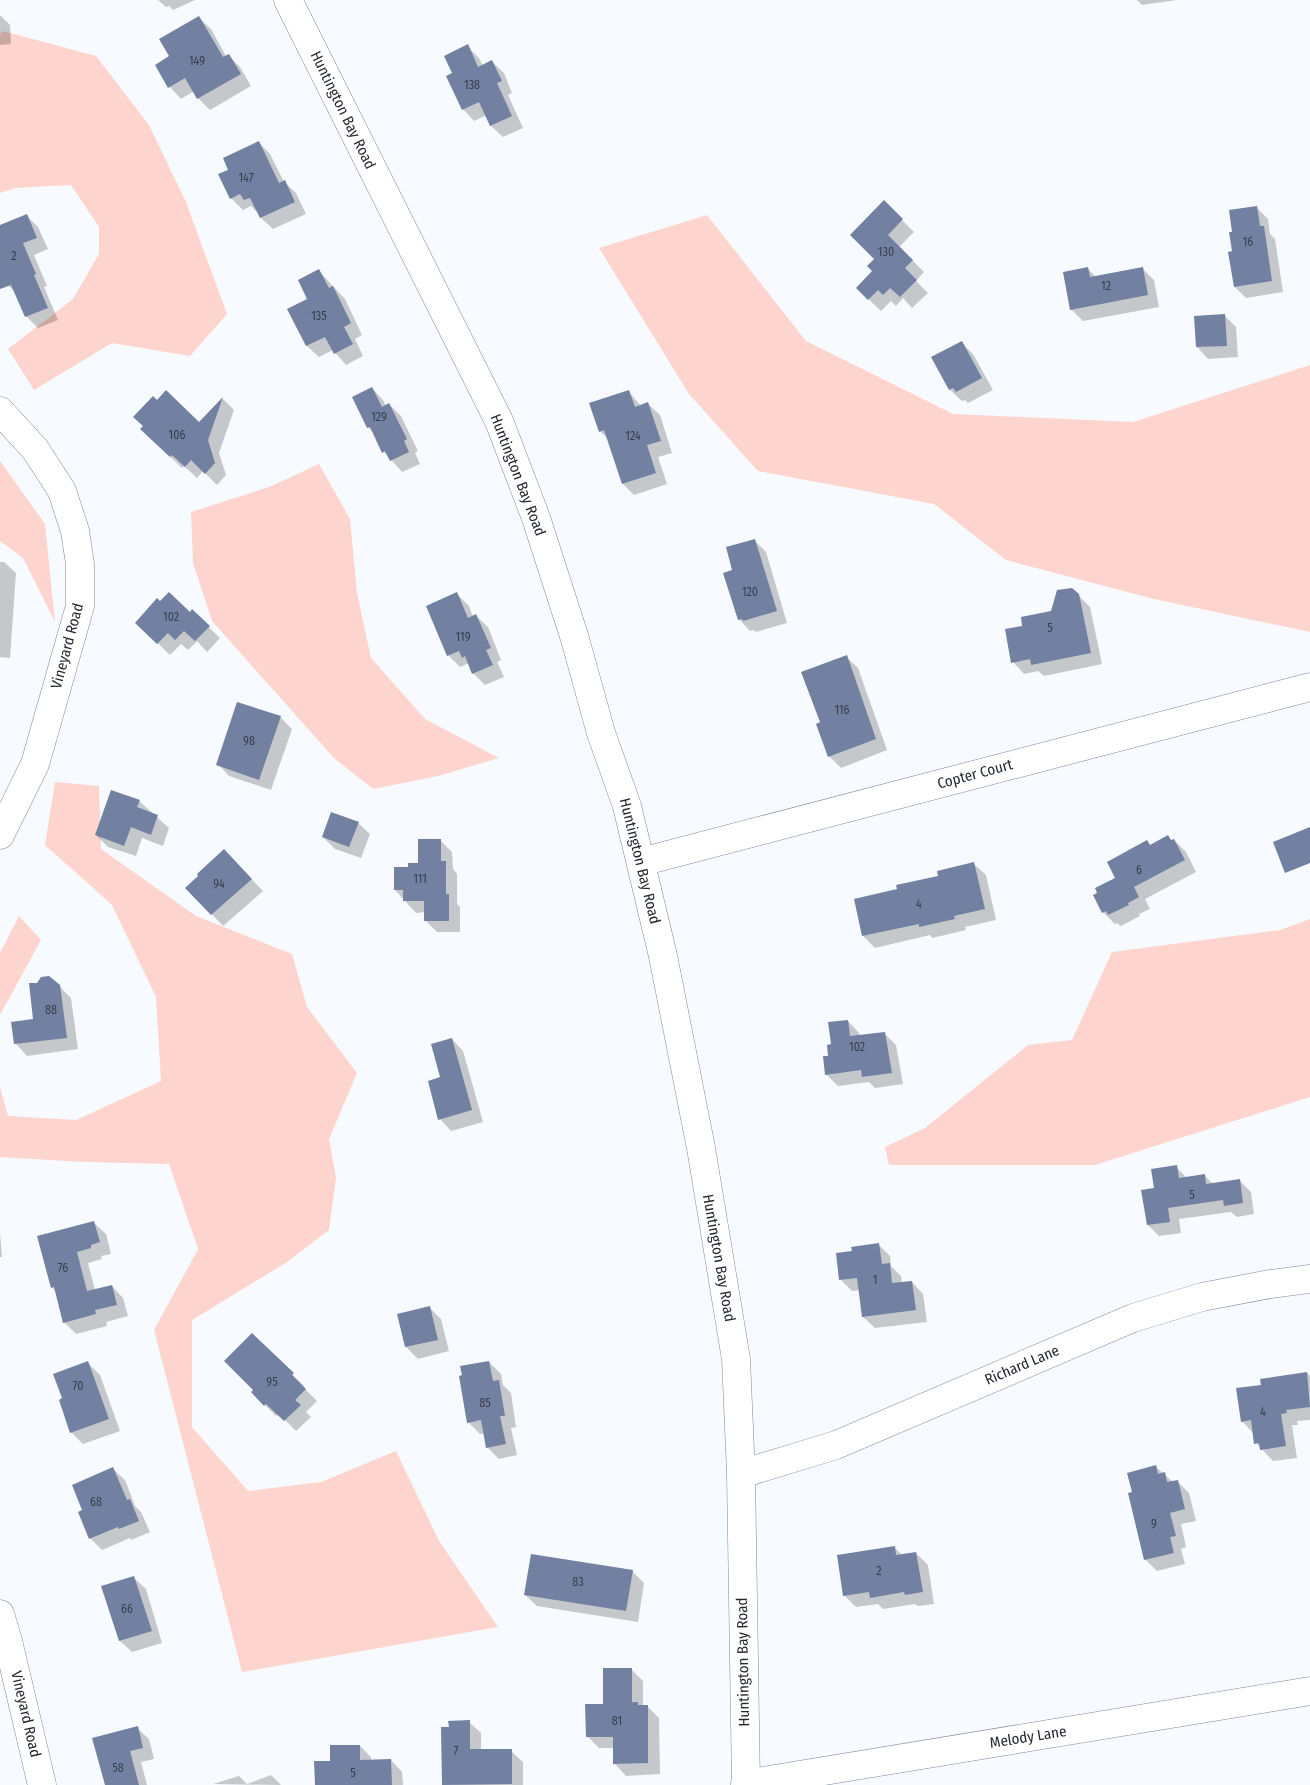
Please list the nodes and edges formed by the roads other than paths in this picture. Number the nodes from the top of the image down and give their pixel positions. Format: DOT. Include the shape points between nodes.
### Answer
graph roads {
  1 [pos="288,0"];
  2 [pos="0,411"];
  3 [pos="1310,687"];
  4 [pos="0,835"];
  5 [pos="641,862"];
  6 [pos="1310,1279"];
  7 [pos="741,1474"];
  8 [pos="0,1614"];
  9 [pos="1310,1691"];
  10 [pos="746,1784"];
  11 [pos="42,1785"];
  1 -- 5 [label="street, Huntington Bay Road" via="498,421 536,518 601,733 627,806"];
  2 -- 4 [label="street, Vineyard Road" via="35,449 62,491 80,564 80,606 35,764"];
  3 -- 5 [label="street, Copter Court"];
  5 -- 7 [label="street, Huntington Bay Road" via="701,1148 735,1349"];
  6 -- 7 [label="street, Richard Lane" via="1202,1297 1133,1318 836,1445"];
  7 -- 10 [label="street, Huntington Bay Road"];
  8 -- 11 [label="street, Vineyard Road"];
  9 -- 10 [label="street, Melody Lane"];
}
